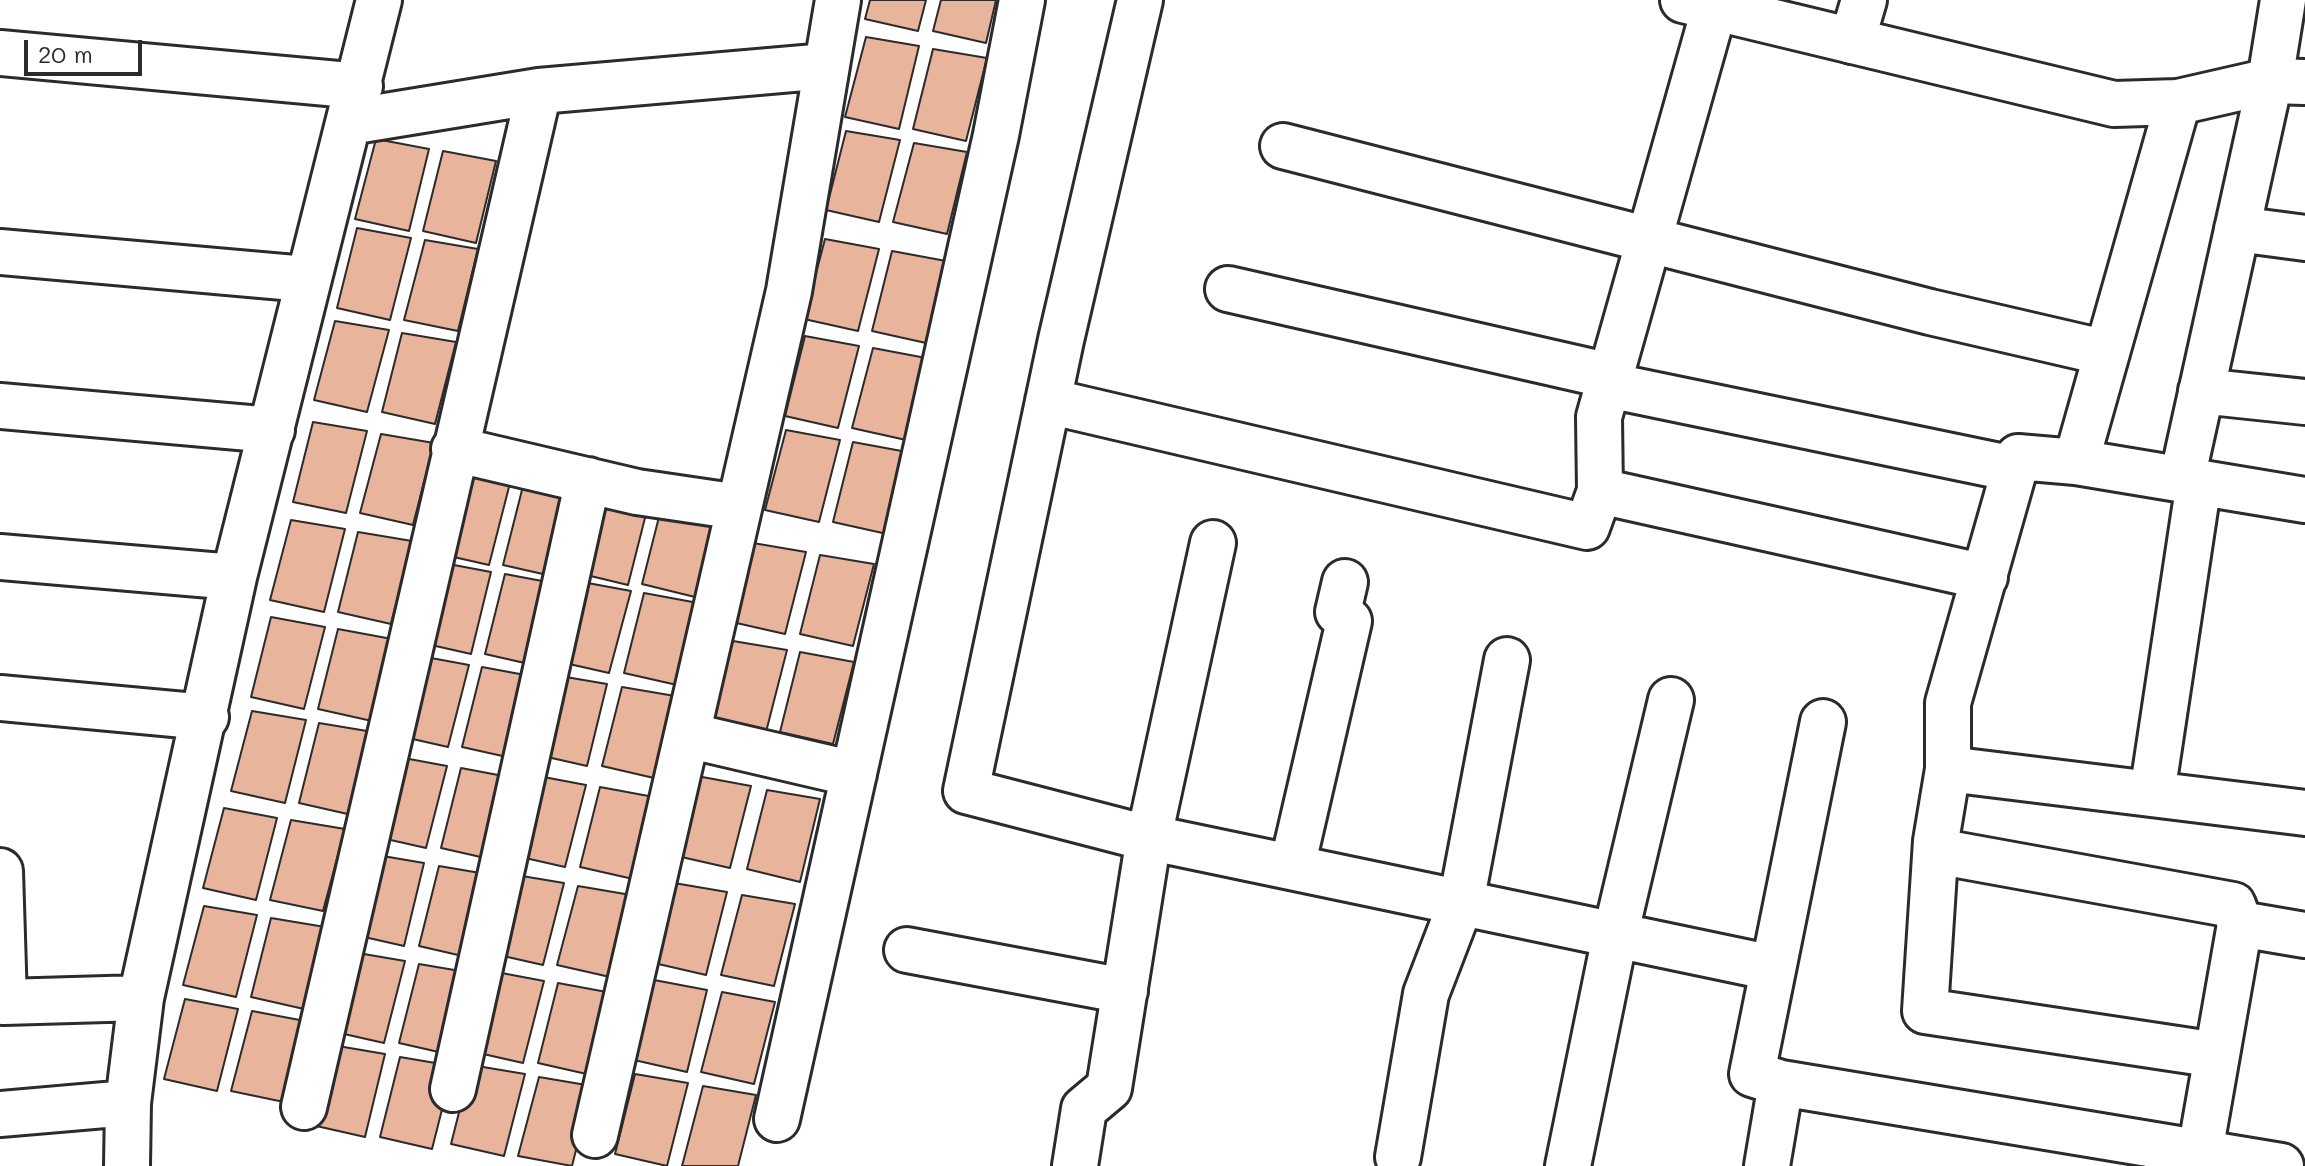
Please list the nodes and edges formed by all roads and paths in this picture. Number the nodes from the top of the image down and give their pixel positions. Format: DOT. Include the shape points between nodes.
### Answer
graph roads {
  1 [pos="379,0"];
  2 [pos="838,0"];
  3 [pos="1022,0"];
  4 [pos="1140,0"];
  5 [pos="1864,0"];
  6 [pos="2283,0"];
  7 [pos="1699,3"];
  8 [pos="1852,41"];
  9 [pos="0,53"];
  10 [pos="827,66"];
  11 [pos="2288,82"];
  12 [pos="539,91"];
  13 [pos="2178,102"];
  14 [pos="354,104"];
  15 [pos="1283,146"];
  16 [pos="2237,229"];
  17 [pos="2305,238"];
  18 [pos="1649,239"];
  19 [pos="0,252"];
  20 [pos="306,279"];
  21 [pos="1228,289"];
  22 [pos="2107,353"];
  23 [pos="1609,380"];
  24 [pos="2201,391"];
  25 [pos="1048,401"];
  26 [pos="2305,402"];
  27 [pos="0,406"];
  28 [pos="272,430"];
  29 [pos="454,449"];
  30 [pos="2076,462"];
  31 [pos="2014,469"];
  32 [pos="588,480"];
  33 [pos="2190,480"];
  34 [pos="1600,491"];
  35 [pos="2305,500"];
  36 [pos="739,507"];
  37 [pos="1213,543"];
  38 [pos="0,557"];
  39 [pos="234,577"];
  40 [pos="1985,577"];
  41 [pos="1345,582"];
  42 [pos="1507,660"];
  43 [pos="0,698"];
  44 [pos="1671,700"];
  45 [pos="206,717"];
  46 [pos="1823,722"];
  47 [pos="687,735"];
  48 [pos="1948,769"];
  49 [pos="854,774"];
  50 [pos="2152,794"];
  51 [pos="2305,813"];
  52 [pos="1149,837"];
  53 [pos="1936,851"];
  54 [pos="1292,867"];
  55 [pos="0,871"];
  56 [pos="1461,903"];
  57 [pos="2240,924"];
  58 [pos="2305,935"];
  59 [pos="1615,936"];
  60 [pos="907,950"];
  61 [pos="1773,968"];
  62 [pos="1125,991"];
  63 [pos="141,998"];
  64 [pos="2,1002"];
  65 [pos="2217,1055"];
  66 [pos="1781,1083"];
  67 [pos="453,1089"];
  68 [pos="128,1103"];
  69 [pos="304,1107"];
  70 [pos="0,1114"];
  71 [pos="777,1119"];
  72 [pos="595,1135"];
  73 [pos="2200,1152"];
  74 [pos="2128,1154"];
  75 [pos="1398,1157"];
  76 [pos="127,1166"];
  77 [pos="1075,1166"];
  78 [pos="1568,1166"];
  79 [pos="1767,1166"];
  80 [pos="2280,1166"];
  1 -- 14 [label="street"];
  2 -- 10 [label="street"];
  3 -- 49 [label="street"];
  4 -- 25 [label="street"];
  5 -- 8 [label="street"];
  6 -- 11 [label="street"];
  7 -- 8 [label="street"];
  7 -- 18 [label="street"];
  8 -- 13 [label="street" via="2114,104"];
  9 -- 14 [label="street"];
  10 -- 12 [label="street"];
  10 -- 36 [label="street" via="789,291"];
  11 -- 13 [label="street"];
  11 -- 16 [label="street"];
  12 -- 14 [label="street"];
  12 -- 29 [label="street"];
  13 -- 22 [label="street"];
  14 -- 20 [label="street"];
  15 -- 18 [label="street"];
  16 -- 17 [label="street"];
  16 -- 24 [label="street"];
  18 -- 22 [label="street"];
  18 -- 23 [label="street"];
  19 -- 20 [label="street"];
  20 -- 28 [label="street"];
  21 -- 23 [label="street"];
  22 -- 30 [label="street"];
  23 -- 31 [label="street"];
  23 -- 34 [label="street" via="1599,417"];
  24 -- 26 [label="street"];
  24 -- 33 [label="street"];
  25 -- 34 [label="street" via="1587,527"];
  25 -- 52 [label="street" via="966,791"];
  27 -- 28 [label="street"];
  28 -- 39 [label="street"];
  29 -- 32 [label="street"];
  29 -- 69 [label="street"];
  30 -- 31 [label="street" via="2018,457"];
  30 -- 33 [label="street"];
  31 -- 40 [label="street"];
  32 -- 36 [label="street"];
  32 -- 67 [label="street"];
  33 -- 35 [label="street"];
  33 -- 50 [label="street"];
  34 -- 40 [label="street"];
  36 -- 47 [label="street"];
  37 -- 52 [label="street"];
  38 -- 39 [label="street"];
  39 -- 45 [label="street"];
  40 -- 48 [label="street" via="1948,703"];
  41 -- 54 [label="street" via="1338,612 1349,621"];
  42 -- 56 [label="street"];
  43 -- 45 [label="street"];
  44 -- 59 [label="street"];
  45 -- 63 [label="street"];
  46 -- 61 [label="street"];
  47 -- 49 [label="street"];
  47 -- 72 [label="street"];
  48 -- 50 [label="street"];
  48 -- 53 [label="street"];
  49 -- 71 [label="street"];
  50 -- 51 [label="street"];
  52 -- 54 [label="street"];
  52 -- 62 [label="street"];
  53 -- 57 [label="street" via="2233,905"];
  53 -- 65 [label="street" via="1925,1011"];
  54 -- 56 [label="street"];
  55 -- 64 [label="street"];
  56 -- 59 [label="street"];
  56 -- 75 [label="street" via="1426,994"];
  57 -- 58 [label="street"];
  57 -- 65 [label="street"];
  59 -- 61 [label="street"];
  59 -- 78 [label="street"];
  60 -- 62 [label="street"];
  61 -- 66 [label="street" via="1752,1074"];
  62 -- 77 [label="street" via="1109,1088 1084,1109"];
  63 -- 64 [label="street"];
  63 -- 68 [label="street"];
  65 -- 73 [label="street"];
  66 -- 74 [label="street"];
  66 -- 79 [label="street"];
  68 -- 70 [label="street"];
  68 -- 76 [label="street"];
  73 -- 74 [label="street"];
  73 -- 80 [label="street"];
}
